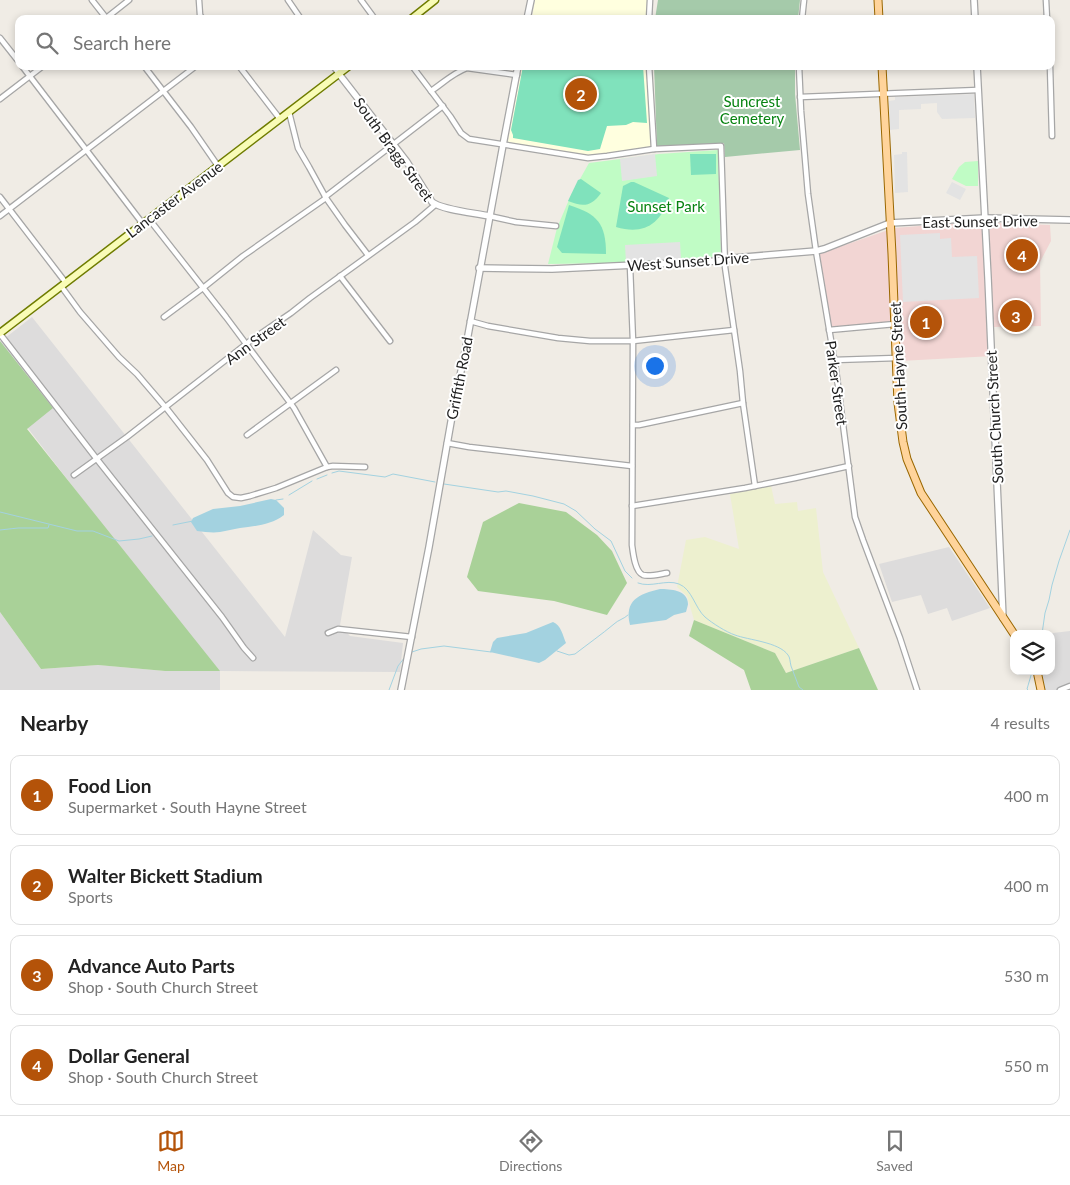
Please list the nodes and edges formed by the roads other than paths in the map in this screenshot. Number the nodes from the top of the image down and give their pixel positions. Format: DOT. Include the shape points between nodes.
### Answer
graph roads {
  1 [pos="92,0"];
  2 [pos="129,0"];
  3 [pos="199,0"];
  4 [pos="288,0"];
  5 [pos="361,0"];
  6 [pos="435,0"];
  7 [pos="531,0"];
  8 [pos="650,0"];
  9 [pos="804,0"];
  10 [pos="878,0"];
  11 [pos="974,0"];
  12 [pos="1046,0"];
  13 [pos="104,15"];
  14 [pos="110,15"];
  15 [pos="201,15"];
  16 [pos="297,15"];
  17 [pos="372,15"];
  18 [pos="416,15"];
  19 [pos="528,15"];
  20 [pos="649,15"];
  21 [pos="802,15"];
  22 [pos="879,15"];
  23 [pos="975,15"];
  24 [pos="1047,15"];
  25 [pos="0,38"];
  26 [pos="15,57"];
  27 [pos="25,70"];
  28 [pos="38,70"];
  29 [pos="147,70"];
  30 [pos="191,70"];
  31 [pos="242,70"];
  32 [pos="336,70"];
  33 [pos="344,70"];
  34 [pos="415,70"];
  35 [pos="462,70"];
  36 [pos="481,70"];
  37 [pos="518,70"];
  38 [pos="649,70"];
  39 [pos="799,70"];
  40 [pos="882,70"];
  41 [pos="977,70"];
  42 [pos="1050,70"];
  43 [pos="339,74"];
  44 [pos="517,75"];
  45 [pos="30,76"];
  46 [pos="978,90"];
  47 [pos="432,91"];
  48 [pos="163,92"];
  49 [pos="883,94"];
  50 [pos="800,97"];
  51 [pos="0,99"];
  52 [pos="443,106"];
  53 [pos="289,112"];
  54 [pos="280,119"];
  55 [pos="1052,136"];
  56 [pos="394,145"];
  57 [pos="503,145"];
  58 [pos="654,149"];
  59 [pos="87,150"];
  60 [pos="218,166"];
  61 [pos="0,197"];
  62 [pos="326,198"];
  63 [pos="435,205"];
  64 [pos="9,209"];
  65 [pos="0,216"];
  66 [pos="489,216"];
  67 [pos="985,218"];
  68 [pos="1070,220"];
  69 [pos="146,221"];
  70 [pos="890,223"];
  71 [pos="556,226"];
  72 [pos="816,251"];
  73 [pos="368,255"];
  74 [pos="725,260"];
  75 [pos="630,266"];
  76 [pos="480,268"];
  77 [pos="340,276"];
  78 [pos="63,285"];
  79 [pos="203,288"];
  80 [pos="164,316"];
  81 [pos="470,321"];
  82 [pos="895,324"];
  83 [pos="734,330"];
  84 [pos="829,330"];
  85 [pos="0,333"];
  86 [pos="390,341"];
  87 [pos="633,341"];
  88 [pos="247,344"];
  89 [pos="897,358"];
  90 [pos="834,360"];
  91 [pos="336,370"];
  92 [pos="743,403"];
  93 [pos="291,404"];
  94 [pos="166,407"];
  95 [pos="633,425"];
  96 [pos="247,435"];
  97 [pos="447,442"];
  98 [pos="96,458"];
  99 [pos="632,466"];
  100 [pos="849,466"];
  101 [pos="365,467"];
  102 [pos="327,468"];
  103 [pos="74,475"];
  104 [pos="755,486"];
  105 [pos="632,506"];
  106 [pos="667,573"];
  107 [pos="1003,618"];
  108 [pos="1011,630"];
  109 [pos="328,633"];
  110 [pos="412,637"];
  111 [pos="253,658"];
  112 [pos="1038,675"];
  113 [pos="1070,686"];
  114 [pos="401,690"];
  115 [pos="917,690"];
  116 [pos="1041,690"];
  117 [pos="1060,690"];
  1 -- 13 [label="street"];
  2 -- 14 [label="street"];
  3 -- 15 [label="street"];
  4 -- 16 [label="street"];
  5 -- 17 [label="street"];
  6 -- 18 [label="main road"];
  7 -- 19 [label="street"];
  8 -- 20 [label="street"];
  9 -- 21 [label="street"];
  10 -- 22 [label="main road"];
  11 -- 23 [label="street"];
  12 -- 24 [label="street"];
  25 -- 26 [label="street"];
  27 -- 45 [label="street"];
  28 -- 45 [label="street"];
  29 -- 48 [label="street"];
  30 -- 48 [label="street"];
  31 -- 54 [label="street"];
  32 -- 43 [label="street, South Bragg Street"];
  33 -- 43 [label="main road, Lancaster Avenue"];
  34 -- 47 [label="street"];
  35 -- 47 [label="street"];
  36 -- 44 [label="street"];
  37 -- 44 [label="street, Griffith Road"];
  38 -- 58 [label="street"];
  39 -- 50 [label="street, Parker Street"];
  40 -- 49 [label="main road, South Hayne Street"];
  41 -- 46 [label="street, South Church Street"];
  42 -- 55 [label="street"];
  43 -- 53 [label="main road, Lancaster Avenue"];
  43 -- 56 [label="street, South Bragg Street"];
  44 -- 57 [label="street, Griffith Road"];
  45 -- 51 [label="street"];
  45 -- 59 [label="street"];
  46 -- 49 [label="street"];
  46 -- 67 [label="street, South Church Street"];
  47 -- 52 [label="street"];
  48 -- 59 [label="street"];
  48 -- 60 [label="street"];
  49 -- 50 [label="street"];
  49 -- 70 [label="main road, South Hayne Street"];
  50 -- 72 [label="street, Parker Street"];
  52 -- 56 [label="street"];
  52 -- 57 [label="street" via="460,133 469,139"];
  53 -- 54 [label="main road, Lancaster Avenue"];
  53 -- 62 [label="street" via="298,148"];
  54 -- 60 [label="main road, Lancaster Avenue"];
  56 -- 62 [label="street"];
  56 -- 63 [label="street, South Bragg Street"];
  57 -- 58 [label="street" via="588,158"];
  57 -- 66 [label="street, Griffith Road"];
  58 -- 74 [label="street" via="722,146"];
  59 -- 64 [label="street"];
  59 -- 69 [label="street"];
  60 -- 69 [label="main road, Lancaster Avenue"];
  61 -- 64 [label="street"];
  62 -- 73 [label="street"];
  62 -- 79 [label="street"];
  63 -- 66 [label="street, South Bragg Street"];
  63 -- 73 [label="street, Ann Street"];
  64 -- 65 [label="street"];
  64 -- 78 [label="street"];
  66 -- 71 [label="street, South Bragg Street"];
  66 -- 76 [label="street, Griffith Road"];
  67 -- 68 [label="street, East Sunset Drive"];
  67 -- 70 [label="street, East Sunset Drive"];
  67 -- 107 [label="street, South Church Street"];
  69 -- 78 [label="main road, Lancaster Avenue"];
  69 -- 79 [label="street"];
  70 -- 72 [label="street, West Sunset Drive"];
  70 -- 82 [label="main road, South Hayne Street"];
  72 -- 74 [label="street, West Sunset Drive"];
  72 -- 84 [label="street, Parker Street"];
  73 -- 77 [label="street, Ann Street"];
  74 -- 75 [label="street, West Sunset Drive"];
  74 -- 83 [label="street"];
  75 -- 76 [label="street, West Sunset Drive"];
  75 -- 87 [label="street"];
  76 -- 81 [label="street, Griffith Road"];
  77 -- 86 [label="street"];
  77 -- 88 [label="street, Ann Street"];
  78 -- 85 [label="main road, Lancaster Avenue"];
  78 -- 94 [label="street" via="80,312"];
  79 -- 80 [label="street"];
  79 -- 88 [label="street"];
  81 -- 87 [label="street" via="567,340"];
  81 -- 97 [label="street, Griffith Road"];
  82 -- 84 [label="street"];
  82 -- 89 [label="main road, South Hayne Street"];
  83 -- 87 [label="street"];
  83 -- 92 [label="street"];
  84 -- 90 [label="street, Parker Street"];
  85 -- 98 [label="street"];
  87 -- 95 [label="street"];
  88 -- 93 [label="street"];
  88 -- 94 [label="street, Ann Street"];
  89 -- 90 [label="street"];
  89 -- 107 [label="main road, South Hayne Street" via="901,428 913,476 927,503"];
  90 -- 100 [label="street, Parker Street"];
  91 -- 93 [label="street"];
  92 -- 95 [label="street"];
  92 -- 104 [label="street"];
  93 -- 96 [label="street"];
  93 -- 102 [label="street"];
  94 -- 98 [label="street, Ann Street"];
  94 -- 102 [label="street" via="228,493 236,498 276,488"];
  95 -- 99 [label="street"];
  97 -- 99 [label="street"];
  97 -- 110 [label="street, Griffith Road"];
  98 -- 103 [label="street, Ann Street"];
  98 -- 111 [label="street"];
  99 -- 105 [label="street"];
  100 -- 104 [label="street"];
  100 -- 115 [label="street, Parker Street" via="856,517"];
  101 -- 102 [label="street"];
  104 -- 105 [label="street"];
  105 -- 106 [label="street" via="632,545 639,573 648,576"];
  107 -- 108 [label="main road, South Hayne Street"];
  109 -- 110 [label="street" via="338,629"];
  110 -- 114 [label="street, Griffith Road"];
  112 -- 116 [label="main road"];
  113 -- 117 [label="street"];
}
